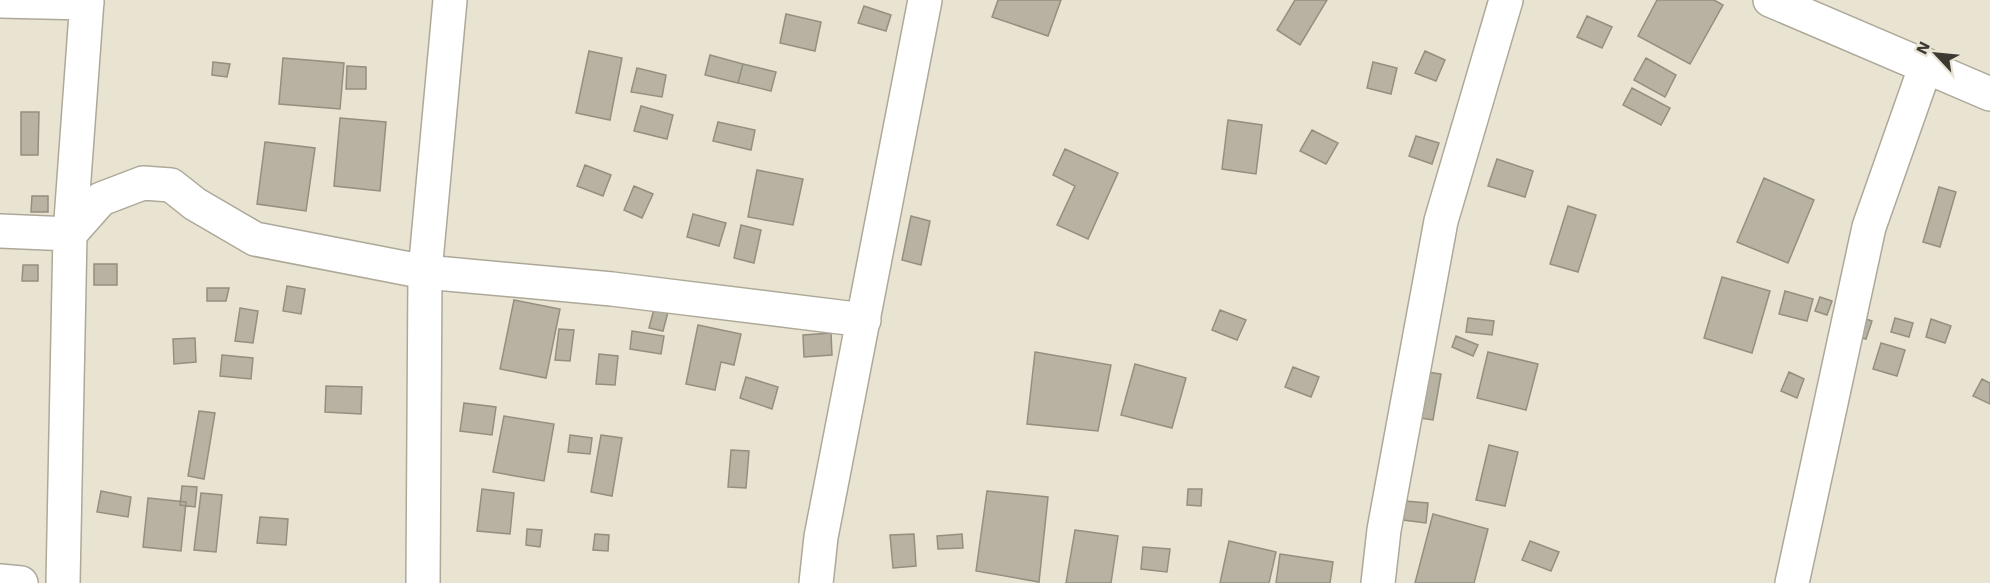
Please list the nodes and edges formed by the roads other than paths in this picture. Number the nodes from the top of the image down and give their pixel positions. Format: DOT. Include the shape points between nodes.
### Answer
graph roads {
  1 [pos="450,0"];
  2 [pos="925,0"];
  3 [pos="1506,0"];
  4 [pos="1770,0"];
  5 [pos="0,1"];
  6 [pos="87,1"];
  7 [pos="1926,66"];
  8 [pos="1990,94"];
  9 [pos="0,231"];
  10 [pos="70,234"];
  11 [pos="424,272"];
  12 [pos="864,320"];
  13 [pos="0,581"];
  14 [pos="21,583"];
  15 [pos="63,583"];
  16 [pos="423,583"];
  17 [pos="816,583"];
  18 [pos="1378,583"];
  19 [pos="1792,583"];
  1 -- 11 [label="street"];
  2 -- 12 [label="street"];
  3 -- 18 [label="street" via="1441,221 1384,530"];
  4 -- 7 [label="street"];
  5 -- 6 [label="street"];
  6 -- 10 [label="street"];
  7 -- 8 [label="street"];
  7 -- 19 [label="street" via="1869,226"];
  9 -- 10 [label="street"];
  10 -- 11 [label="street" via="101,199 143,183 171,185 195,204 255,239"];
  10 -- 15 [label="street"];
  11 -- 12 [label="street"];
  11 -- 16 [label="street"];
  12 -- 17 [label="street" via="821,537"];
  13 -- 14 [label="street"];
}
